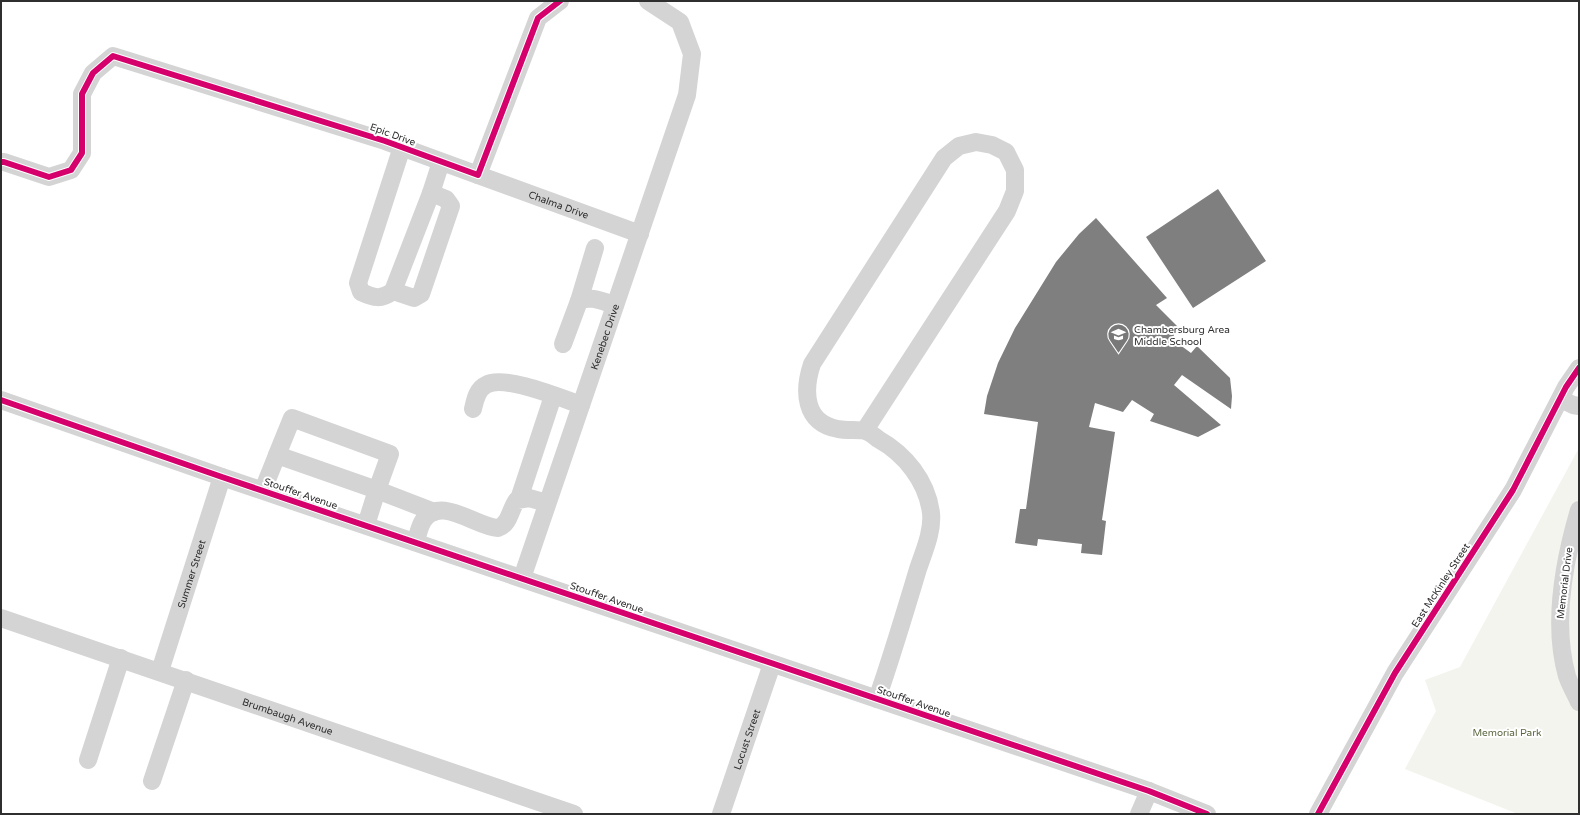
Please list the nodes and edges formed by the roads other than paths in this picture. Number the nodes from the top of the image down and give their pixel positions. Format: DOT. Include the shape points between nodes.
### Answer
graph roads {
  1 [pos="560,1"];
  2 [pos="648,1"];
  3 [pos="402,147"];
  4 [pos="1,162"];
  5 [pos="441,162"];
  6 [pos="478,176"];
  7 [pos="431,193"];
  8 [pos="640,234"];
  9 [pos="595,248"];
  10 [pos="393,291"];
  11 [pos="579,301"];
  12 [pos="615,305"];
  13 [pos="564,344"];
  14 [pos="1578,371"];
  15 [pos="554,396"];
  16 [pos="1561,399"];
  17 [pos="1,400"];
  18 [pos="581,405"];
  19 [pos="1579,406"];
  20 [pos="473,409"];
  21 [pos="865,430"];
  22 [pos="277,455"];
  23 [pos="222,477"];
  24 [pos="263,490"];
  25 [pos="377,490"];
  26 [pos="519,499"];
  27 [pos="547,504"];
  28 [pos="1579,510"];
  29 [pos="434,512"];
  30 [pos="366,525"];
  31 [pos="415,542"];
  32 [pos="1573,561"];
  33 [pos="522,578"];
  34 [pos="1,618"];
  35 [pos="121,658"];
  36 [pos="772,664"];
  37 [pos="160,671"];
  38 [pos="186,680"];
  39 [pos="877,699"];
  40 [pos="1579,702"];
  41 [pos="88,760"];
  42 [pos="152,781"];
  43 [pos="1149,791"];
  44 [pos="574,814"];
  45 [pos="721,814"];
  46 [pos="1140,814"];
  47 [pos="1207,814"];
  48 [pos="1318,814"];
  1 -- 6 [label="street" via="538,18"];
  2 -- 8 [label="street, Kenebec Drive" via="680,22 692,54 687,95"];
  3 -- 4 [label="street, Epic Drive" via="113,56 93,73 82,94 82,153 71,170 49,177"];
  3 -- 5 [label="street, Epic Drive"];
  3 -- 10 [label="street" via="358,283 361,292 377,298"];
  5 -- 6 [label="street, Epic Drive"];
  5 -- 7 [label="street"];
  6 -- 8 [label="street, Chalma Drive"];
  7 -- 10 [label="street"];
  7 -- 10 [label="street" via="446,199 451,206 423,289 421,294 414,298"];
  8 -- 12 [label="street, Kenebec Drive"];
  9 -- 11 [label="street"];
  11 -- 12 [label="street" via="585,298 594,299"];
  11 -- 13 [label="street"];
  12 -- 18 [label="street, Kenebec Drive"];
  14 -- 16 [label="street, East McKinley Street"];
  15 -- 18 [label="street"];
  15 -- 20 [label="street" via="498,381 484,385"];
  15 -- 26 [label="street"];
  16 -- 19 [label="street"];
  16 -- 48 [label="street, East McKinley Street" via="1513,490 1395,673"];
  17 -- 23 [label="street, Stouffer Avenue"];
  18 -- 27 [label="street, Kenebec Drive"];
  21 -- 21 [label="street" via="836,429 812,412 806,395 806,380 812,364 944,158 959,146 976,142 992,145 1006,152 1015,170 1015,191 1007,211"];
  21 -- 39 [label="street" via="888,444 905,459 928,496 931,514 930,531"];
  22 -- 24 [label="street"];
  22 -- 25 [label="street"];
  22 -- 25 [label="street" via="292,418 390,454"];
  23 -- 24 [label="street, Stouffer Avenue"];
  23 -- 37 [label="street, Summer Street"];
  24 -- 30 [label="street, Stouffer Avenue"];
  25 -- 29 [label="street"];
  25 -- 30 [label="street"];
  26 -- 27 [label="street" via="529,498"];
  26 -- 29 [label="street" via="513,504 506,523 498,528 447,511"];
  27 -- 33 [label="street, Kenebec Drive"];
  28 -- 32 [label="street, Memorial Drive" via="1570,540"];
  29 -- 31 [label="street" via="423,521"];
  30 -- 31 [label="street, Stouffer Avenue"];
  31 -- 33 [label="street, Stouffer Avenue"];
  32 -- 40 [label="street, Memorial Drive" via="1559,623 1568,677"];
  33 -- 36 [label="street, Stouffer Avenue"];
  34 -- 35 [label="street, Brumbaugh Avenue"];
  35 -- 37 [label="street, Brumbaugh Avenue"];
  35 -- 41 [label="street"];
  36 -- 39 [label="street, Stouffer Avenue"];
  36 -- 45 [label="street, Locust Street"];
  37 -- 38 [label="street, Brumbaugh Avenue"];
  38 -- 42 [label="street"];
  38 -- 44 [label="street, Brumbaugh Avenue"];
  39 -- 43 [label="street, Stouffer Avenue"];
  43 -- 46 [label="street"];
  43 -- 47 [label="street, Stouffer Avenue"];
}
